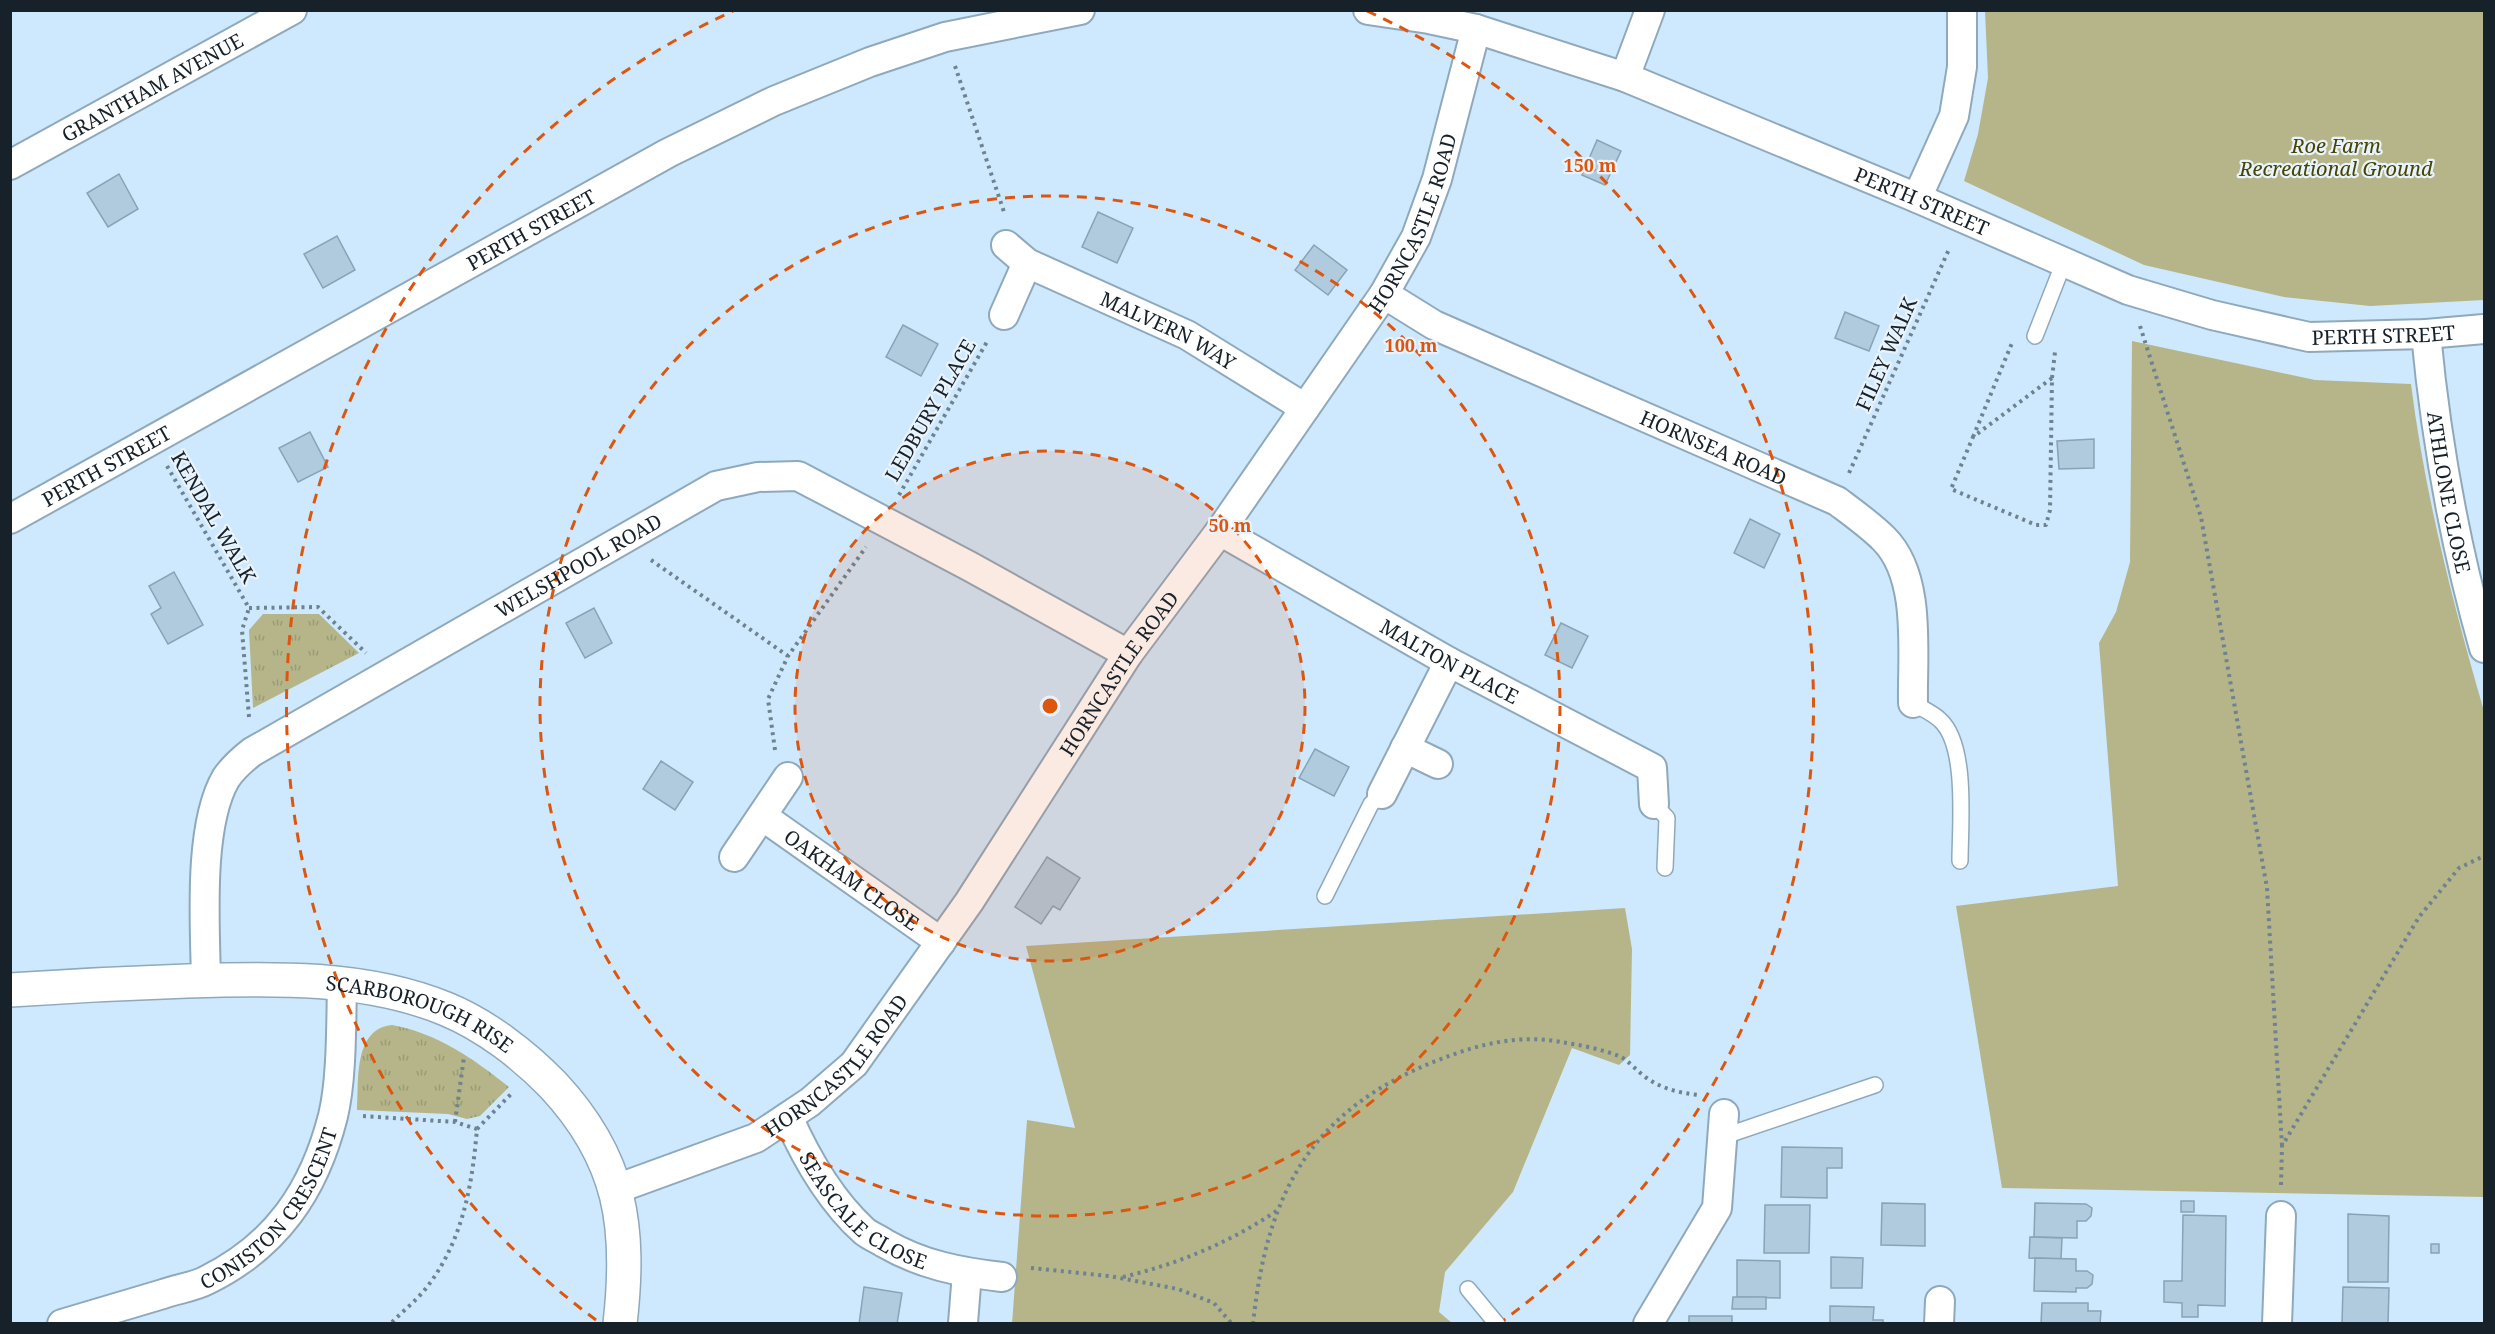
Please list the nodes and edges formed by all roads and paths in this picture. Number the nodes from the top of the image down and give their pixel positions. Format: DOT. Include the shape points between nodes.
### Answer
graph roads {
  1 [pos="292,10"];
  2 [pos="1080,10"];
  3 [pos="1368,10"];
  4 [pos="1650,10"];
  5 [pos="1962,10"];
  6 [pos="1476,29"];
  7 [pos="945,36"];
  8 [pos="1625,77"];
  9 [pos="10,165"];
  10 [pos="1917,198"];
  11 [pos="1962,219"];
  12 [pos="1006,244"];
  13 [pos="2064,262"];
  14 [pos="1027,263"];
  15 [pos="2128,290"];
  16 [pos="1384,294"];
  17 [pos="1004,315"];
  18 [pos="2484,328"];
  19 [pos="2426,334"];
  20 [pos="2035,336"];
  21 [pos="1305,408"];
  22 [pos="1973,436"];
  23 [pos="153,441"];
  24 [pos="1837,501"];
  25 [pos="10,519"];
  26 [pos="885,521"];
  27 [pos="1220,531"];
  28 [pos="632,535"];
  29 [pos="249,608"];
  30 [pos="2484,648"];
  31 [pos="1128,654"];
  32 [pos="788,656"];
  33 [pos="1449,662"];
  34 [pos="388,674"];
  35 [pos="1913,703"];
  36 [pos="1405,748"];
  37 [pos="252,752"];
  38 [pos="1438,764"];
  39 [pos="788,777"];
  40 [pos="1382,794"];
  41 [pos="1654,804"];
  42 [pos="762,816"];
  43 [pos="2484,856"];
  44 [pos="734,857"];
  45 [pos="1960,861"];
  46 [pos="1665,868"];
  47 [pos="1325,896"];
  48 [pos="941,942"];
  49 [pos="206,980"];
  50 [pos="342,984"];
  51 [pos="10,990"];
  52 [pos="469,1020"];
  53 [pos="536,1068"];
  54 [pos="1875,1085"];
  55 [pos="334,1114"];
  56 [pos="788,1117"];
  57 [pos="455,1122"];
  58 [pos="1723,1125"];
  59 [pos="477,1129"];
  60 [pos="2282,1146"];
  61 [pos="616,1189"];
  62 [pos="1278,1210"];
  63 [pos="2281,1216"];
  64 [pos="967,1273"];
  65 [pos="1002,1277"];
  66 [pos="1122,1278"];
  67 [pos="1468,1289"];
  68 [pos="62,1323"];
  69 [pos="390,1323"];
  70 [pos="621,1323"];
  71 [pos="963,1323"];
  72 [pos="1232,1323"];
  73 [pos="1253,1323"];
  74 [pos="1497,1323"];
  75 [pos="1648,1323"];
  76 [pos="2277,1323"];
  1 -- 9 [label="street, GRANTHAM AVENUE"];
  2 -- 7 [label="street, PERTH STREET"];
  3 -- 6 [label="street, PERTH STREET"];
  4 -- 8 [label="street"];
  5 -- 10 [label="street" via="1962,67 1954,116"];
  6 -- 8 [label="street, PERTH STREET"];
  6 -- 16 [label="street, HORNCASTLE ROAD" via="1437,179 1416,237"];
  7 -- 12 [label="path" via="1006,219"];
  7 -- 23 [label="street, PERTH STREET" via="785,97 668,153"];
  8 -- 10 [label="street, PERTH STREET"];
  10 -- 11 [label="street, PERTH STREET"];
  11 -- 13 [label="street, PERTH STREET"];
  11 -- 24 [label="path, FILEY WALK"];
  12 -- 14 [label="street, MALVERN WAY"];
  13 -- 15 [label="street, PERTH STREET"];
  13 -- 20 [label="lane"];
  14 -- 17 [label="street"];
  14 -- 21 [label="street, MALVERN WAY" via="1187,335"];
  15 -- 19 [label="street, PERTH STREET" via="2212,315 2309,336"];
  15 -- 60 [label="path" via="2201,517 2267,888"];
  16 -- 21 [label="street, HORNCASTLE ROAD"];
  16 -- 24 [label="street, HORNSEA ROAD" via="1434,325"];
  17 -- 26 [label="path, LEDBURY PLACE"];
  18 -- 19 [label="street, PERTH STREET"];
  19 -- 30 [label="street, ATHLONE CLOSE" via="2437,436 2464,579"];
  20 -- 22 [label="path" via="2017,330"];
  21 -- 27 [label="street, HORNCASTLE ROAD"];
  22 -- 22 [label="path" via="2052,378 2050,510 2046,525 2036,525 1951,489"];
  23 -- 25 [label="street, PERTH STREET"];
  23 -- 29 [label="path, KENDAL WALK"];
  24 -- 35 [label="street, HORNSEA ROAD" via="1885,540 1905,572 1912,603"];
  26 -- 28 [label="street, WELSHPOOL ROAD" via="798,476 758,477 716,486"];
  26 -- 31 [label="street, WELSHPOOL ROAD"];
  26 -- 32 [label="path, LEDBURY PLACE"];
  27 -- 31 [label="street, HORNCASTLE ROAD"];
  27 -- 33 [label="street, MALTON PLACE"];
  28 -- 32 [label="path" via="641,554"];
  28 -- 34 [label="street, WELSHPOOL ROAD"];
  29 -- 34 [label="path" via="318,607"];
  29 -- 37 [label="path" via="242,630"];
  31 -- 48 [label="street, HORNCASTLE ROAD"];
  32 -- 39 [label="path, LEDBURY PLACE" via="768,699 776,758"];
  33 -- 36 [label="street"];
  33 -- 41 [label="street, MALTON PLACE" via="1652,768"];
  34 -- 37 [label="street, WELSHPOOL ROAD"];
  35 -- 45 [label="lane" via="1941,721 1952,739 1959,767"];
  36 -- 38 [label="street"];
  36 -- 40 [label="street"];
  37 -- 49 [label="street, WELSHPOOL ROAD" via="227,777 213,809 205,892"];
  39 -- 42 [label="street, OAKHAM CLOSE"];
  40 -- 47 [label="lane" via="1371,804"];
  41 -- 46 [label="lane" via="1667,818"];
  42 -- 44 [label="street, OAKHAM CLOSE"];
  42 -- 48 [label="street, OAKHAM CLOSE"];
  43 -- 60 [label="path" via="2459,868 2419,916"];
  48 -- 56 [label="street, HORNCASTLE ROAD" via="854,1064"];
  49 -- 50 [label="street, SCARBOROUGH RISE" via="284,979"];
  49 -- 51 [label="street, SCARBOROUGH RISE"];
  50 -- 52 [label="street, SCARBOROUGH RISE" via="415,999"];
  50 -- 55 [label="street, CONISTON CRESCENT"];
  52 -- 53 [label="street, SCARBOROUGH RISE"];
  52 -- 57 [label="path"];
  53 -- 59 [label="path"];
  53 -- 61 [label="street, SCARBOROUGH RISE" via="593,1136"];
  54 -- 58 [label="lane"];
  55 -- 57 [label="path"];
  55 -- 68 [label="street, CONISTON CRESCENT" via="306,1187 275,1233 253,1252 205,1281"];
  56 -- 61 [label="street, HORNCASTLE ROAD" via="756,1138"];
  56 -- 64 [label="street, SEASCALE CLOSE" via="803,1152 824,1184 865,1232 908,1257"];
  57 -- 59 [label="path"];
  58 -- 62 [label="path" via="1700,1095 1666,1089 1621,1057 1560,1041 1490,1044 1428,1064 1384,1086 1346,1112 1303,1158"];
  58 -- 75 [label="street" via="1717,1208"];
  59 -- 69 [label="path" via="472,1181 452,1243 426,1288"];
  60 -- 63 [label="path"];
  61 -- 70 [label="street, SCARBOROUGH RISE" via="626,1255"];
  62 -- 66 [label="path" via="1230,1240"];
  62 -- 73 [label="path" via="1260,1276"];
  63 -- 76 [label="street"];
  64 -- 65 [label="street, SEASCALE CLOSE"];
  64 -- 71 [label="street"];
  65 -- 66 [label="path" via="1004,1267"];
  66 -- 72 [label="path" via="1197,1295 1214,1303"];
  67 -- 74 [label="lane"];
}
